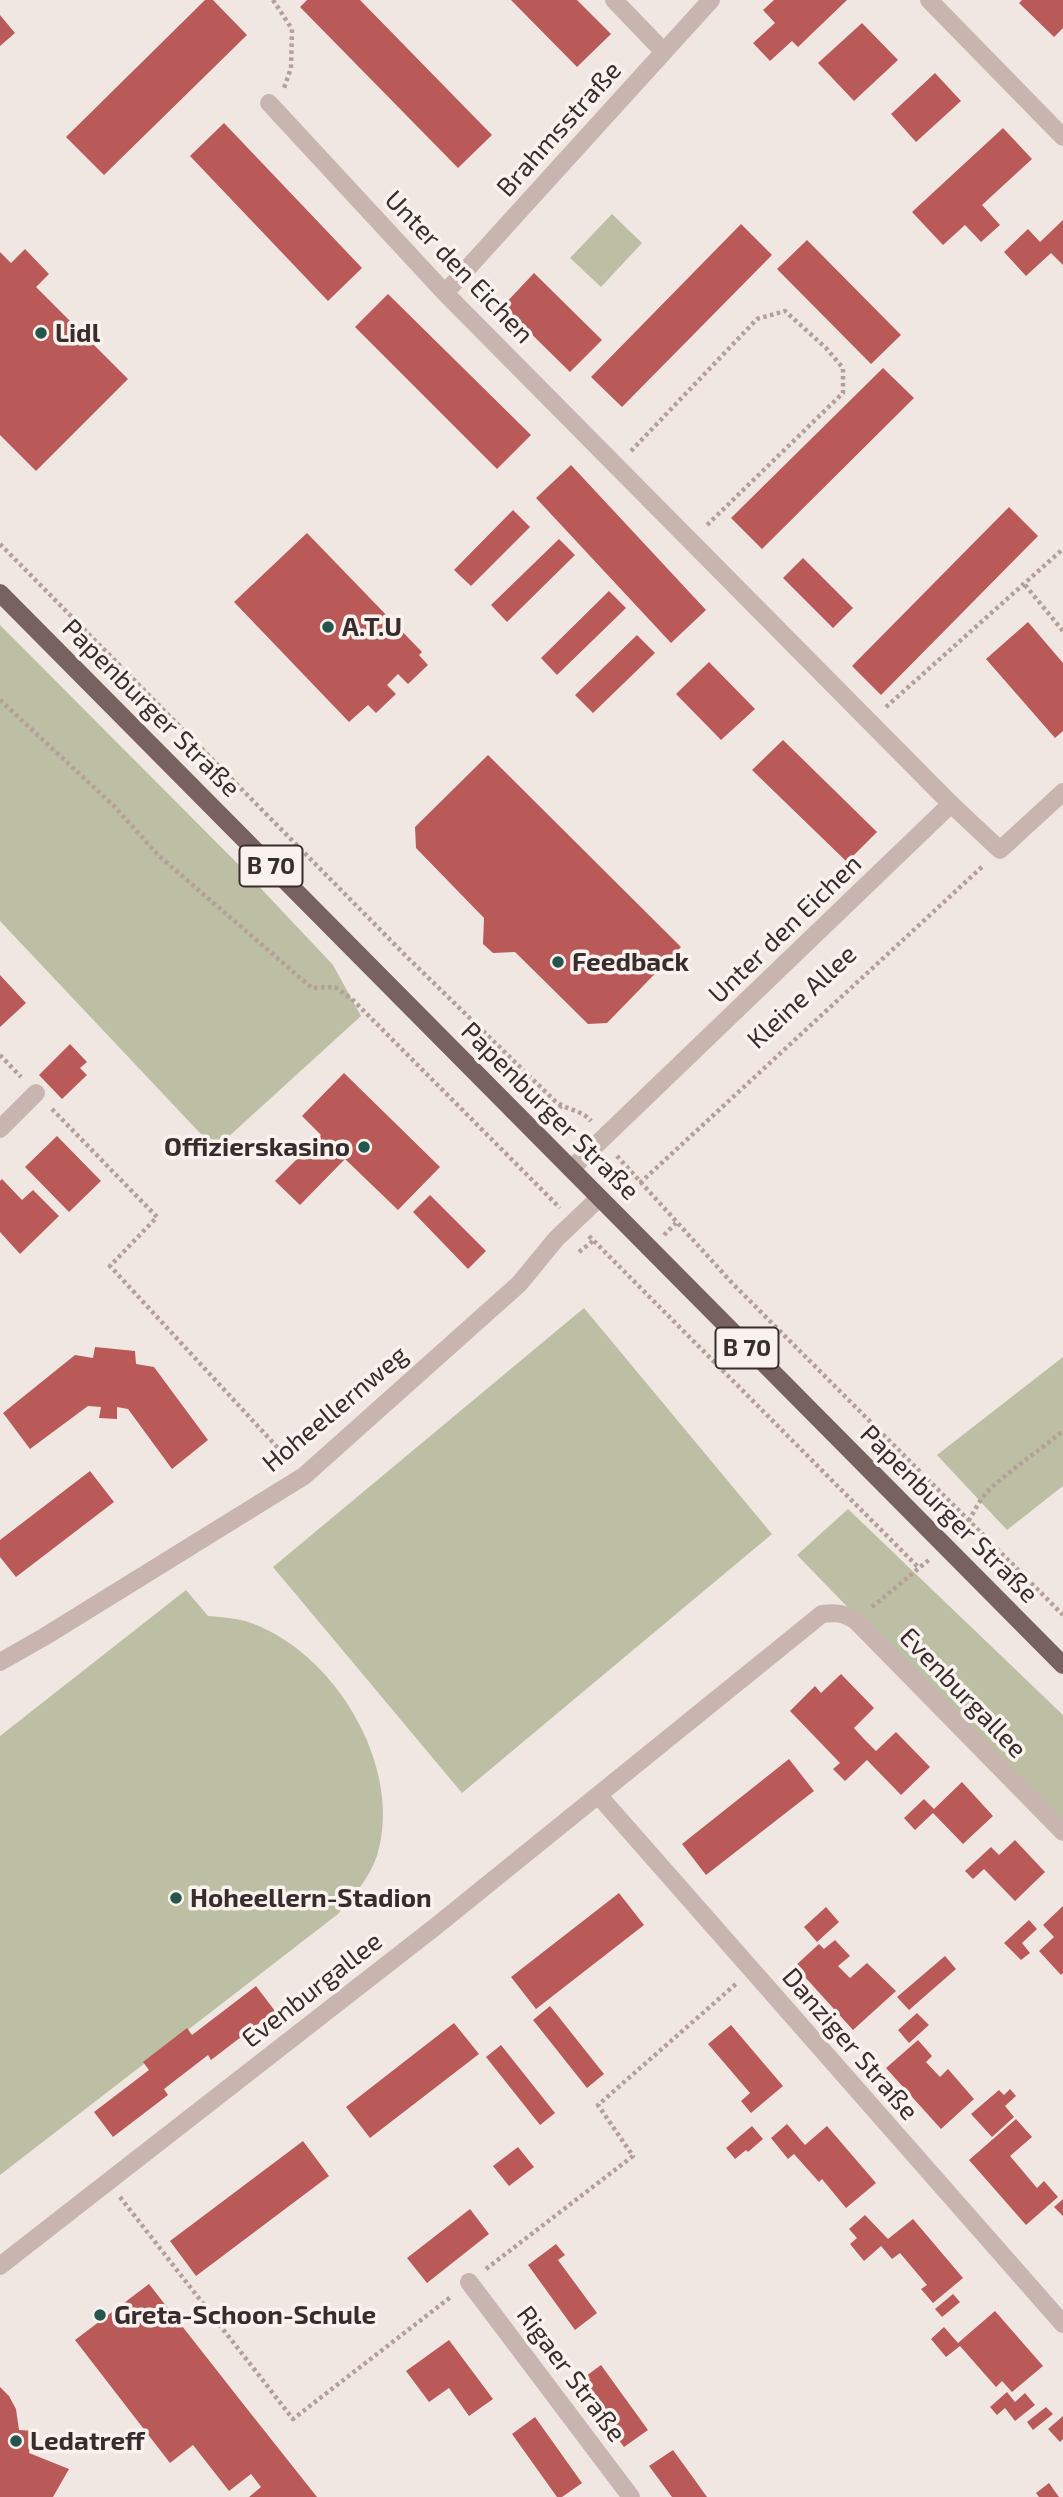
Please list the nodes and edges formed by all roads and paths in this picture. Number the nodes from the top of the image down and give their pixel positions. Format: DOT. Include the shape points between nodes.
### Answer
graph roads {
  1 [pos="273,0"];
  2 [pos="614,0"];
  3 [pos="711,0"];
  4 [pos="929,0"];
  5 [pos="664,52"];
  6 [pos="273,107"];
  7 [pos="1063,137"];
  8 [pos="445,293"];
  9 [pos="615,465"];
  10 [pos="691,542"];
  11 [pos="0,544"];
  12 [pos="1063,549"];
  13 [pos="1025,585"];
  14 [pos="0,593"];
  15 [pos="1063,631"];
  16 [pos="0,699"];
  17 [pos="871,723"];
  18 [pos="1063,793"];
  19 [pos="951,804"];
  20 [pos="1000,850"];
  21 [pos="0,1055"];
  22 [pos="36,1093"];
  23 [pos="561,1106"];
  24 [pos="0,1129"];
  25 [pos="572,1170"];
  26 [pos="542,1188"];
  27 [pos="599,1198"];
  28 [pos="593,1241"];
  29 [pos="1063,1431"];
  30 [pos="304,1476"];
  31 [pos="970,1522"];
  32 [pos="1063,1615"];
  33 [pos="856,1621"];
  34 [pos="0,1662"];
  35 [pos="1063,1665"];
  36 [pos="599,1796"];
  37 [pos="1063,1832"];
  38 [pos="750,1970"];
  39 [pos="109,2182"];
  40 [pos="0,2266"];
  41 [pos="469,2283"];
  42 [pos="1063,2324"];
  43 [pos="631,2497"];
  1 -- 6 [label="path" via="292,29 291,68"];
  2 -- 5 [label="street"];
  3 -- 5 [label="street, Brahmsstraße"];
  4 -- 7 [label="street"];
  5 -- 8 [label="street, Brahmsstraße"];
  6 -- 8 [label="street, Unter den Eichen"];
  8 -- 9 [label="street, Unter den Eichen"];
  9 -- 10 [label="street, Unter den Eichen"];
  9 -- 10 [label="path" via="757,319 785,311 826,348 843,368 843,393"];
  10 -- 17 [label="street, Unter den Eichen"];
  11 -- 23 [label="path" via="408,958"];
  12 -- 13 [label="path"];
  13 -- 15 [label="path"];
  13 -- 17 [label="path" via="901,691"];
  14 -- 25 [label="main road, Papenburger Straße / B 70"];
  16 -- 26 [label="path" via="114,806 159,856 312,988 335,987 352,999"];
  17 -- 19 [label="street, Unter den Eichen"];
  18 -- 20 [label="street"];
  19 -- 20 [label="street"];
  19 -- 25 [label="street, Unter den Eichen"];
  20 -- 31 [label="path, Kleine Allee" via="640,1182 733,1284"];
  21 -- 22 [label="path"];
  22 -- 24 [label="street"];
  22 -- 30 [label="path" via="157,1217 110,1266"];
  25 -- 27 [label="main road, Papenburger Straße / B 70"];
  27 -- 30 [label="street, Hoheellernweg" via="556,1239 519,1284"];
  27 -- 35 [label="main road, Papenburger Straße / B 70"];
  28 -- 33 [label="path, Evenburgallee" via="919,1568"];
  29 -- 31 [label="path" via="988,1491"];
  30 -- 34 [label="street, Hoheellernweg"];
  31 -- 32 [label="path"];
  33 -- 36 [label="street, Evenburgallee" via="835,1612 811,1622"];
  33 -- 37 [label="street, Evenburgallee"];
  36 -- 38 [label="street, Danziger Straße"];
  36 -- 39 [label="street, Evenburgallee"];
  38 -- 41 [label="path" via="598,2105 633,2156"];
  38 -- 42 [label="street, Danziger Straße"];
  39 -- 40 [label="street, Evenburgallee"];
  39 -- 41 [label="path" via="293,2418"];
  41 -- 43 [label="street, Rigaer Straße"];
}
